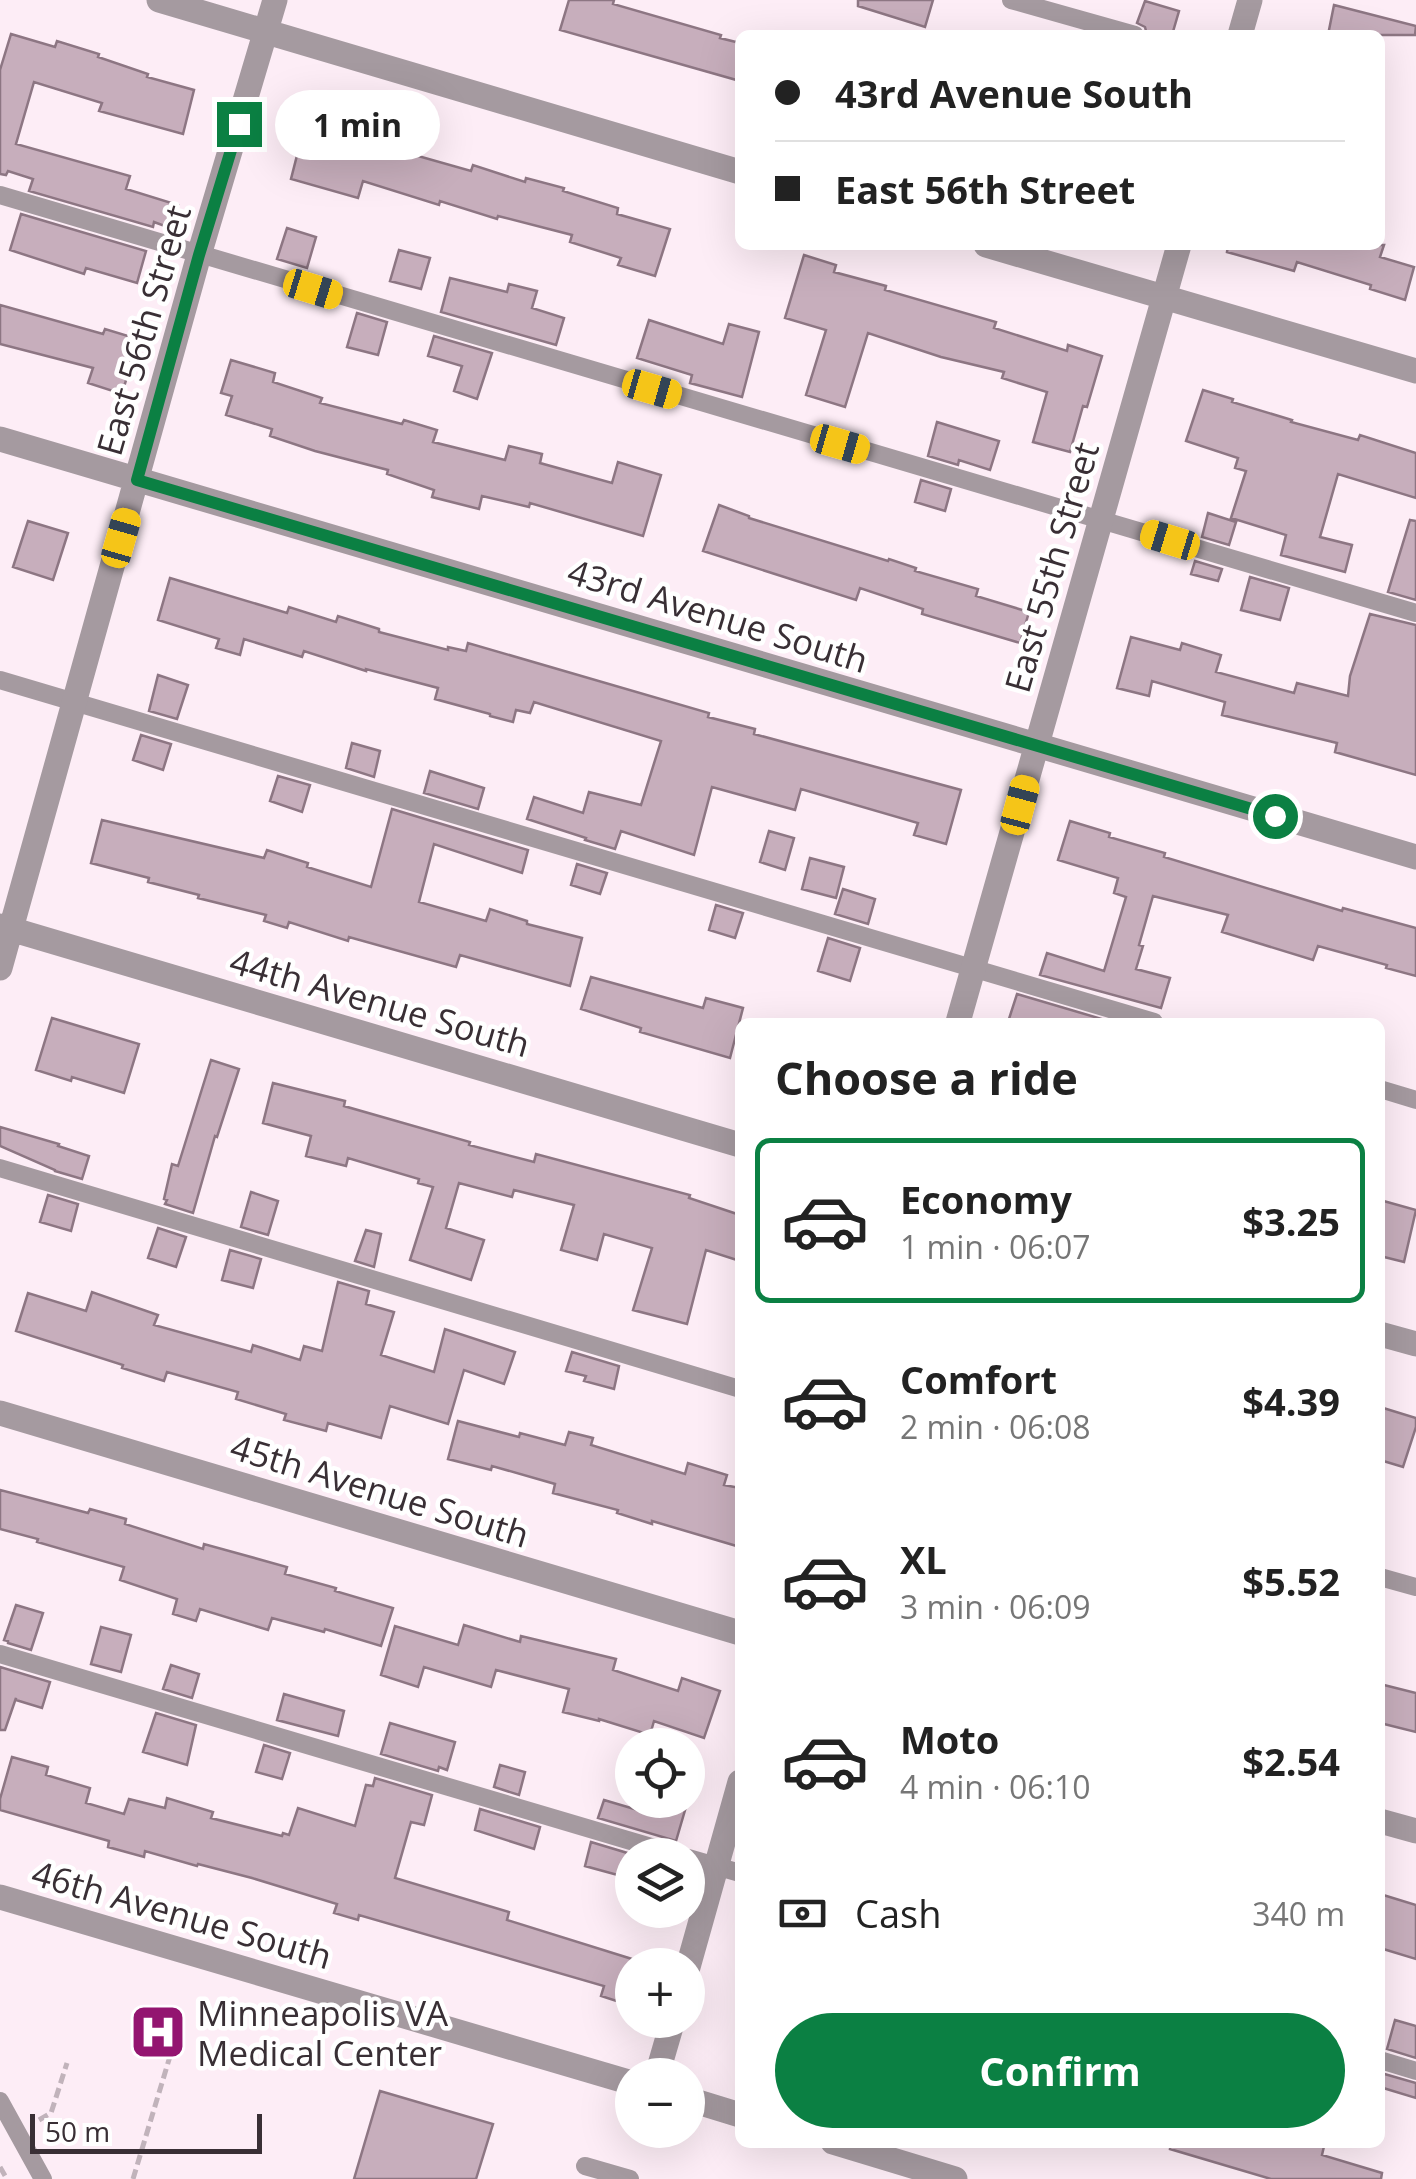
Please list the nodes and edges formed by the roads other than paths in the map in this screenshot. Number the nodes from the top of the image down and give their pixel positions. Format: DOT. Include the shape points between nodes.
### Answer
graph roads {
  1 [pos="159,0"];
  2 [pos="275,0"];
  3 [pos="1012,0"];
  4 [pos="1250,0"];
  5 [pos="1117,30"];
  6 [pos="1241,30"];
  7 [pos="266,31"];
  8 [pos="735,171"];
  9 [pos="0,195"];
  10 [pos="1003,250"];
  11 [pos="1177,250"];
  12 [pos="199,255"];
  13 [pos="1163,298"];
  14 [pos="1416,371"];
  15 [pos="0,439"];
  16 [pos="137,480"];
  17 [pos="1100,519"];
  18 [pos="1416,612"];
  19 [pos="0,680"];
  20 [pos="74,702"];
  21 [pos="1036,746"];
  22 [pos="1416,857"];
  23 [pos="5,928"];
  24 [pos="0,968"];
  25 [pos="975,968"];
  26 [pos="959,1018"];
  27 [pos="1141,1018"];
  28 [pos="1385,1091"];
  29 [pos="1416,1100"];
  30 [pos="735,1143"];
  31 [pos="0,1168"];
  32 [pos="1385,1335"];
  33 [pos="1416,1344"];
  34 [pos="735,1388"];
  35 [pos="0,1413"];
  36 [pos="1385,1578"];
  37 [pos="1416,1587"];
  38 [pos="735,1632"];
  39 [pos="0,1654"];
  40 [pos="735,1819"];
  41 [pos="1385,1822"];
  42 [pos="1416,1831"];
  43 [pos="621,1838"];
  44 [pos="728,1870"];
  45 [pos="1,1900"];
  46 [pos="696,1948"];
  47 [pos="1385,2062"];
  48 [pos="1416,2071"];
  49 [pos="615,2078"];
  50 [pos="0,2101"];
  51 [pos="705,2104"];
  52 [pos="735,2113"];
  53 [pos="852,2148"];
  54 [pos="585,2166"];
  55 [pos="43,2179"];
  56 [pos="630,2179"];
  57 [pos="954,2179"];
  1 -- 7 [label="street"];
  2 -- 7 [label="street, East 56th Street"];
  3 -- 5 [label="lane"];
  4 -- 6 [label="street"];
  7 -- 8 [label="street"];
  7 -- 12 [label="street, East 56th Street"];
  9 -- 12 [label="lane"];
  10 -- 13 [label="street"];
  11 -- 13 [label="street, East 55th Street"];
  12 -- 16 [label="street, East 56th Street"];
  12 -- 17 [label="lane"];
  13 -- 14 [label="street"];
  13 -- 17 [label="street, East 55th Street"];
  15 -- 16 [label="street, 43rd Avenue South"];
  16 -- 20 [label="street, East 56th Street"];
  16 -- 21 [label="street, 43rd Avenue South"];
  17 -- 18 [label="lane"];
  17 -- 21 [label="street, East 55th Street"];
  19 -- 20 [label="lane"];
  20 -- 23 [label="street, East 56th Street"];
  20 -- 25 [label="lane"];
  21 -- 22 [label="street, 43rd Avenue South"];
  21 -- 25 [label="street, East 55th Street"];
  23 -- 24 [label="street, East 56th Street"];
  23 -- 30 [label="street, 44th Avenue South"];
  25 -- 26 [label="street, East 55th Street"];
  25 -- 27 [label="lane"];
  28 -- 29 [label="lane"];
  31 -- 34 [label="lane"];
  32 -- 33 [label="street"];
  35 -- 38 [label="street, 45th Avenue South"];
  36 -- 37 [label="lane"];
  39 -- 43 [label="lane"];
  40 -- 44 [label="street"];
  41 -- 42 [label="street"];
  44 -- 46 [label="street"];
  45 -- 49 [label="street, 46th Avenue South"];
  47 -- 48 [label="lane"];
  50 -- 55 [label="lane"];
  51 -- 52 [label="street"];
  53 -- 57 [label="street"];
  54 -- 56 [label="lane"];
}
